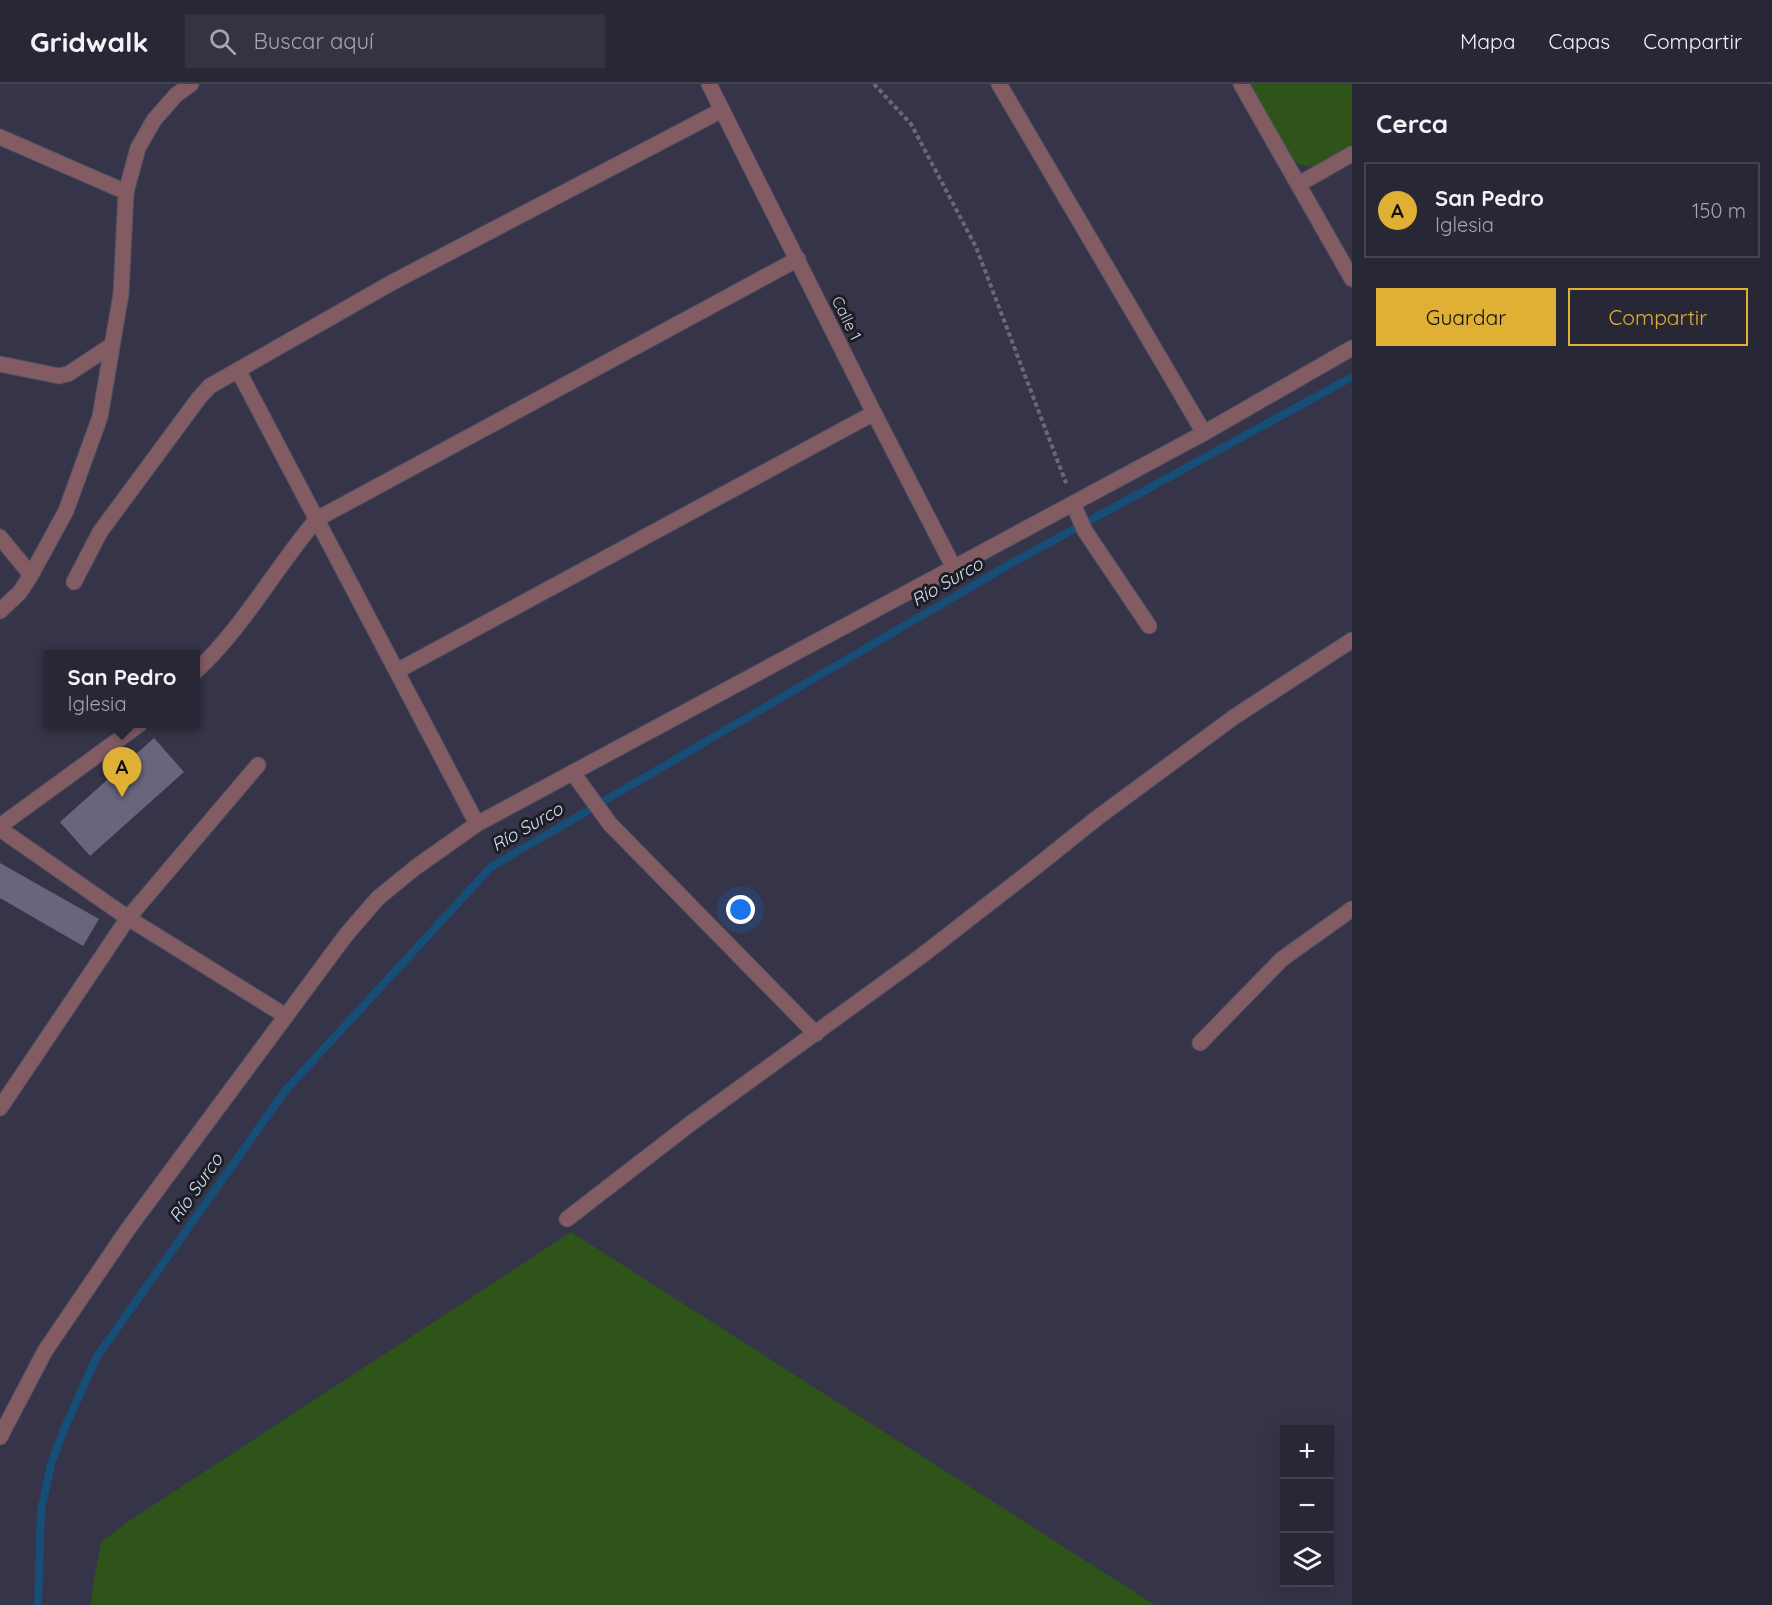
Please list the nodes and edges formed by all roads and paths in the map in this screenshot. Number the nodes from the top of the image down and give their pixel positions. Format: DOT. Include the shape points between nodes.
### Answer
graph roads {
  1 [pos="191,84"];
  2 [pos="709,84"];
  3 [pos="874,84"];
  4 [pos="999,84"];
  5 [pos="1241,84"];
  6 [pos="722,110"];
  7 [pos="0,137"];
  8 [pos="1352,154"];
  9 [pos="1299,184"];
  10 [pos="126,192"];
  11 [pos="798,259"];
  12 [pos="1352,279"];
  13 [pos="112,345"];
  14 [pos="1352,348"];
  15 [pos="0,364"];
  16 [pos="238,370"];
  17 [pos="874,413"];
  18 [pos="1204,433"];
  19 [pos="1079,517"];
  20 [pos="317,519"];
  21 [pos="0,537"];
  22 [pos="954,568"];
  23 [pos="31,576"];
  24 [pos="74,582"];
  25 [pos="0,611"];
  26 [pos="1149,626"];
  27 [pos="1352,640"];
  28 [pos="200,667"];
  29 [pos="397,671"];
  30 [pos="133,728"];
  31 [pos="258,765"];
  32 [pos="573,773"];
  33 [pos="477,824"];
  34 [pos="0,827"];
  35 [pos="1352,909"];
  36 [pos="128,918"];
  37 [pos="286,1016"];
  38 [pos="816,1034"];
  39 [pos="1200,1043"];
  40 [pos="0,1108"];
  41 [pos="567,1219"];
  42 [pos="0,1437"];
  1 -- 10 [label="street" via="153,120 138,148"];
  2 -- 6 [label="street, Calle 1"];
  3 -- 19 [label="path" via="911,124 976,247"];
  4 -- 18 [label="street"];
  5 -- 9 [label="street"];
  6 -- 11 [label="street, Calle 1"];
  6 -- 16 [label="street" via="393,282"];
  7 -- 10 [label="street"];
  8 -- 9 [label="street"];
  9 -- 12 [label="street"];
  10 -- 13 [label="street" via="121,294"];
  11 -- 17 [label="street, Calle 1"];
  11 -- 20 [label="street"];
  13 -- 15 [label="street" via="59,376"];
  13 -- 23 [label="street" via="100,417 66,511"];
  14 -- 18 [label="street"];
  16 -- 20 [label="street"];
  16 -- 24 [label="street" via="204,392 100,532"];
  17 -- 22 [label="street, Calle 1"];
  17 -- 29 [label="street"];
  18 -- 19 [label="street"];
  19 -- 22 [label="street"];
  19 -- 26 [label="street"];
  20 -- 28 [label="street"];
  20 -- 29 [label="street"];
  21 -- 23 [label="street"];
  22 -- 32 [label="street"];
  23 -- 25 [label="street"];
  27 -- 38 [label="street" via="1234,717 1106,811"];
  29 -- 33 [label="street"];
  30 -- 34 [label="street"];
  31 -- 36 [label="street"];
  32 -- 33 [label="street"];
  32 -- 38 [label="street" via="603,816"];
  33 -- 37 [label="street" via="378,898"];
  34 -- 36 [label="street"];
  35 -- 39 [label="street" via="1282,959"];
  36 -- 37 [label="street"];
  36 -- 40 [label="street"];
  37 -- 42 [label="street" via="128,1229 45,1351"];
  38 -- 41 [label="street"];
}
